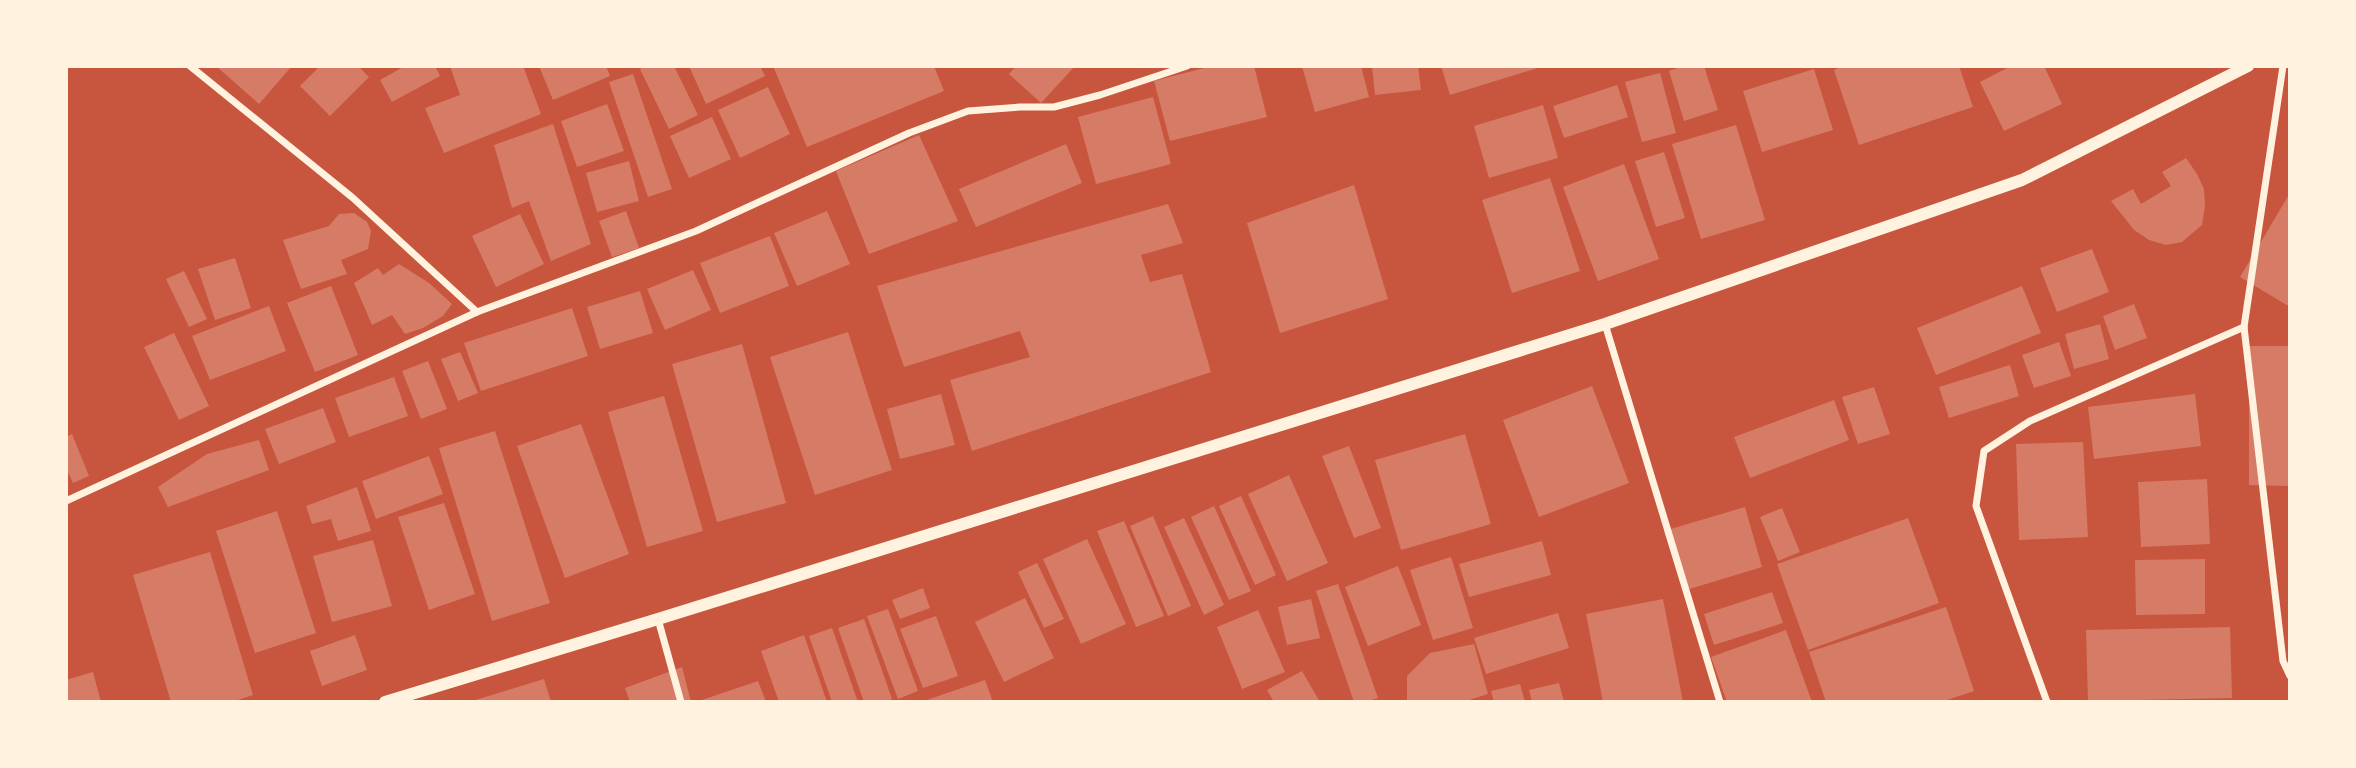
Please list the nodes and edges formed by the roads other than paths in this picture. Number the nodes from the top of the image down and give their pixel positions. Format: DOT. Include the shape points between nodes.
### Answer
graph roads {
  1 [pos="190,66"];
  2 [pos="1187,66"];
  3 [pos="2248,66"];
  4 [pos="2283,66"];
  5 [pos="477,312"];
  6 [pos="1605,324"];
  7 [pos="2244,327"];
  8 [pos="66,501"];
  9 [pos="659,619"];
  10 [pos="2290,676"];
  11 [pos="385,702"];
  12 [pos="681,702"];
  13 [pos="1720,702"];
  14 [pos="2047,702"];
  1 -- 5 [label="street" via="353,198"];
  2 -- 5 [label="street" via="1054,107 968,111 909,133 696,231"];
  3 -- 6 [label="street" via="2022,180"];
  4 -- 7 [label="street"];
  5 -- 8 [label="street"];
  6 -- 9 [label="street"];
  6 -- 13 [label="street"];
  7 -- 10 [label="street" via="2283,661"];
  7 -- 14 [label="street" via="2030,421 1984,451 1976,506"];
  9 -- 11 [label="street"];
  9 -- 12 [label="street"];
}
